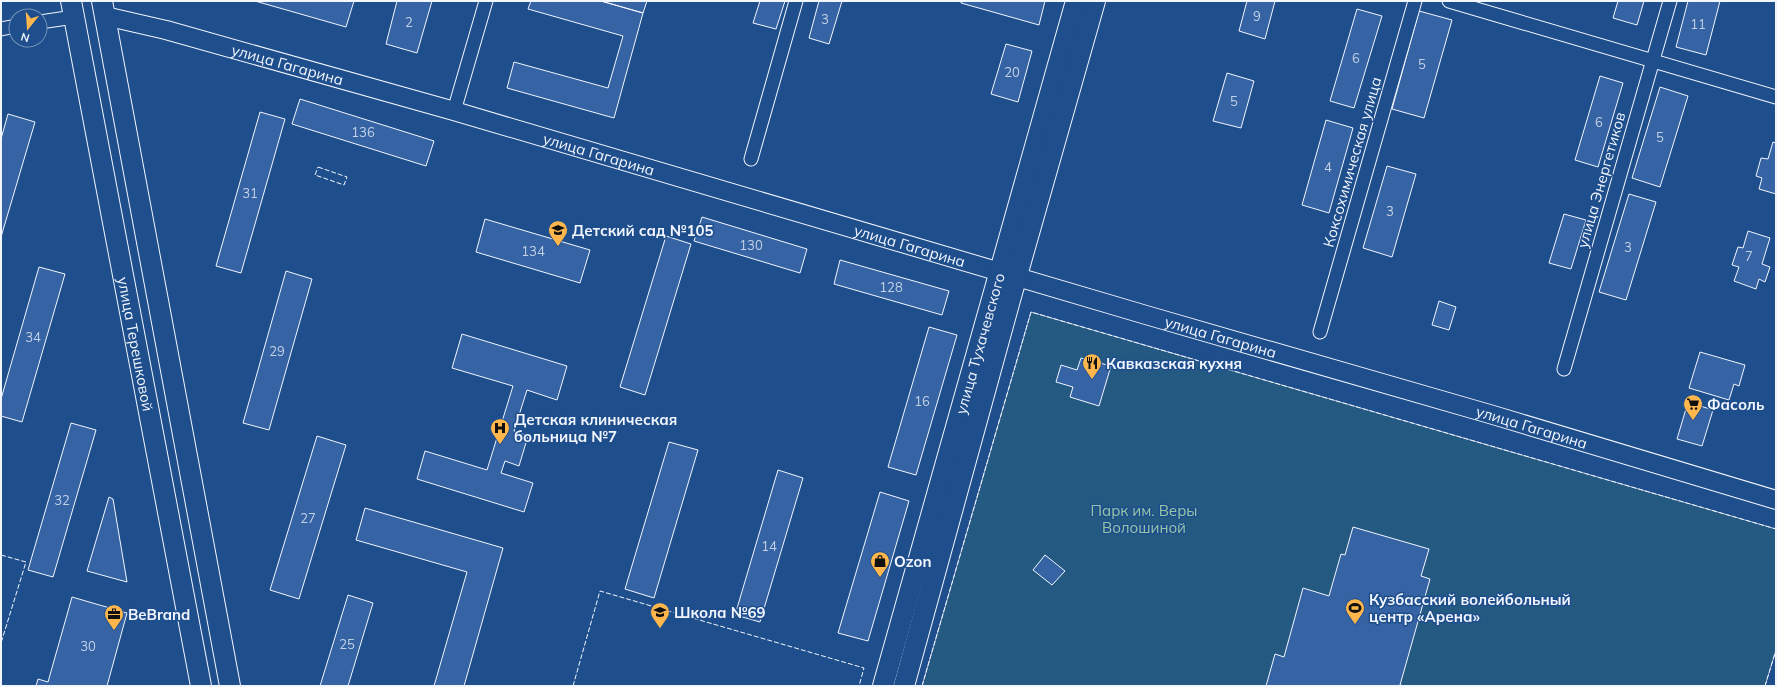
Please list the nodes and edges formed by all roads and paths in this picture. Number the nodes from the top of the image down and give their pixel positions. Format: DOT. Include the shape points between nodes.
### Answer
graph roads {
  1 [pos="486,1"];
  2 [pos="796,1"];
  3 [pos="1076,1"];
  4 [pos="1095,1"];
  5 [pos="1415,1"];
  6 [pos="1449,1"];
  7 [pos="1670,1"];
  8 [pos="72,9"];
  9 [pos="103,9"];
  10 [pos="48,19"];
  11 [pos="1652,60"];
  12 [pos="1776,96"];
  13 [pos="454,111"];
  14 [pos="751,159"];
  15 [pos="1008,273"];
  16 [pos="1320,332"];
  17 [pos="1564,369"];
  18 [pos="1776,500"];
  19 [pos="201,686"];
  20 [pos="230,686"];
  21 [pos="883,686"];
  22 [pos="904,686"];
  1 -- 13 [label="street"];
  2 -- 14 [label="street"];
  3 -- 15 [label="main road, улица Тухачевского"];
  4 -- 15 [label="main road, улица Тухачевского"];
  5 -- 16 [label="street, Коксохимическая улица"];
  6 -- 11 [label="street"];
  7 -- 11 [label="street, улица Энергетиков"];
  8 -- 9 [label="main road, улица Гагарина"];
  8 -- 10 [label="street, улица Гагарина"];
  8 -- 19 [label="main road, улица Терешковой"];
  9 -- 13 [label="street, улица Гагарина" via="166,30"];
  9 -- 20 [label="main road, улица Терешковой"];
  11 -- 12 [label="street"];
  11 -- 17 [label="street, улица Энергетиков"];
  13 -- 15 [label="street, улица Гагарина"];
  15 -- 18 [label="street, улица Гагарина"];
  15 -- 21 [label="main road, улица Тухачевского"];
  15 -- 22 [label="main road, улица Тухачевского"];
}
